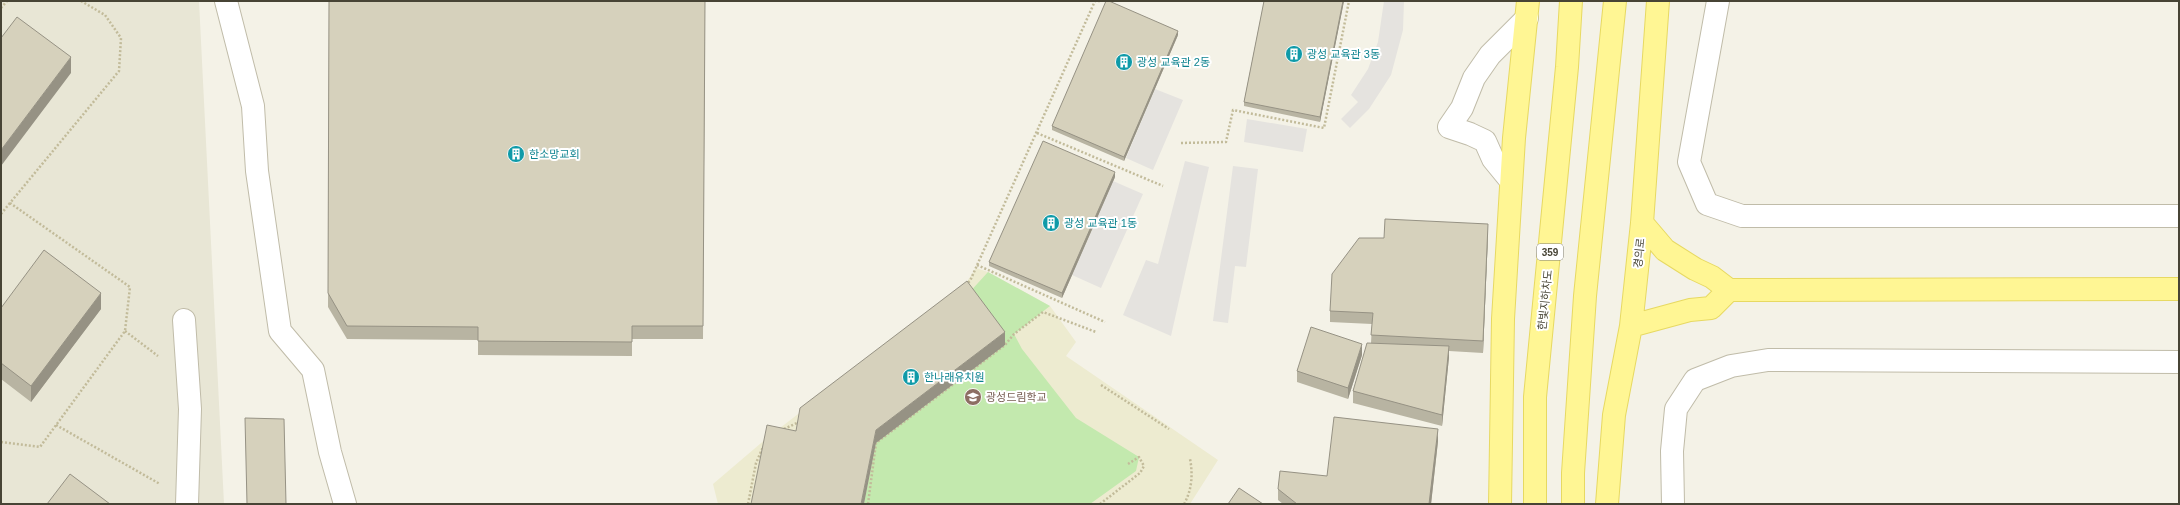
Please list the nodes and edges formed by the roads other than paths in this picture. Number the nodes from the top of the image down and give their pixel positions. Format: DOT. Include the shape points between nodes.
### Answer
graph roads {
  1 [pos="226,1"];
  2 [pos="1571,1"];
  3 [pos="1615,1"];
  4 [pos="1658,1"];
  5 [pos="1718,1"];
  6 [pos="1527,9"];
  7 [pos="1511,181"];
  8 [pos="2179,216"];
  9 [pos="1642,223"];
  10 [pos="2179,288"];
  11 [pos="1735,290"];
  12 [pos="184,320"];
  13 [pos="1631,326"];
  14 [pos="2179,362"];
  15 [pos="187,501"];
  16 [pos="345,504"];
  17 [pos="1500,504"];
  18 [pos="1535,504"];
  19 [pos="1573,504"];
  20 [pos="1607,504"];
  21 [pos="1673,504"];
  1 -- 16 [label="street" via="253,106 258,171 280,331 313,370 330,452"];
  2 -- 18 [label="main road, 한빛지하차도 / 359" via="1535,398"];
  3 -- 19 [label="main road" via="1585,296"];
  4 -- 9 [label="main road, 경의로"];
  5 -- 8 [label="street" via="1689,162 1707,204 1742,216"];
  6 -- 7 [label="main road"];
  6 -- 7 [label="street" via="1474,78 1462,108 1449,127 1485,141 1493,159"];
  7 -- 17 [label="main road" via="1503,319"];
  9 -- 11 [label="main road" via="1665,250"];
  9 -- 13 [label="main road, 경의로"];
  10 -- 11 [label="main road"];
  11 -- 13 [label="main road" via="1711,308 1690,310"];
  12 -- 15 [label="street" via="190,410"];
  13 -- 20 [label="main road, 경의로" via="1614,415"];
  14 -- 21 [label="street" via="1768,360 1731,366 1695,380 1676,409 1672,451"];
}
